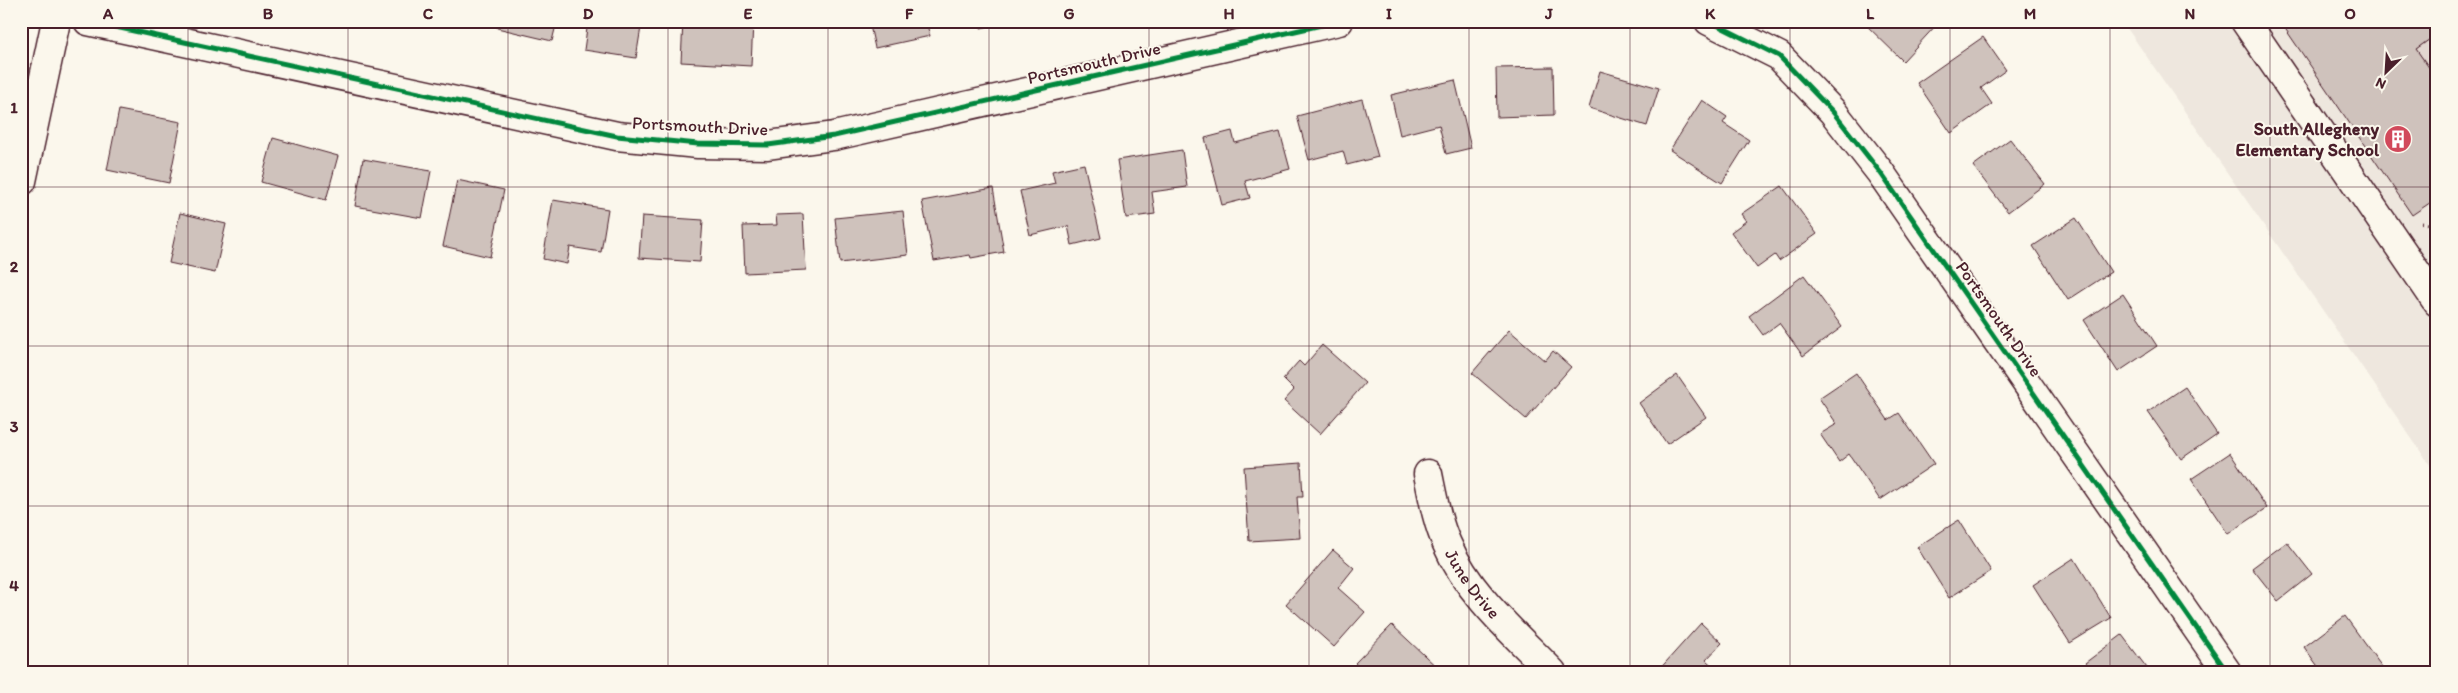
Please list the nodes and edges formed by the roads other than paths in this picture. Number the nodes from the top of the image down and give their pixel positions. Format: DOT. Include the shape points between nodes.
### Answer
graph roads {
  1 [pos="56,21"];
  2 [pos="88,21"];
  3 [pos="1339,21"];
  4 [pos="1709,21"];
  5 [pos="2246,21"];
  6 [pos="22,181"];
  7 [pos="2427,266"];
  8 [pos="2437,302"];
  9 [pos="1428,474"];
  10 [pos="1552,672"];
  11 [pos="2227,672"];
  1 -- 6 [label="street"];
  2 -- 3 [label="street, Portsmouth Drive" via="617,136 698,144 768,145 834,136"];
  4 -- 11 [label="street, Portsmouth Drive" via="1779,56 1833,112 1880,172"];
  5 -- 7 [label="street"];
  7 -- 8 [label="street"];
  9 -- 10 [label="street, June Drive" via="1447,545 1477,594"];
}
